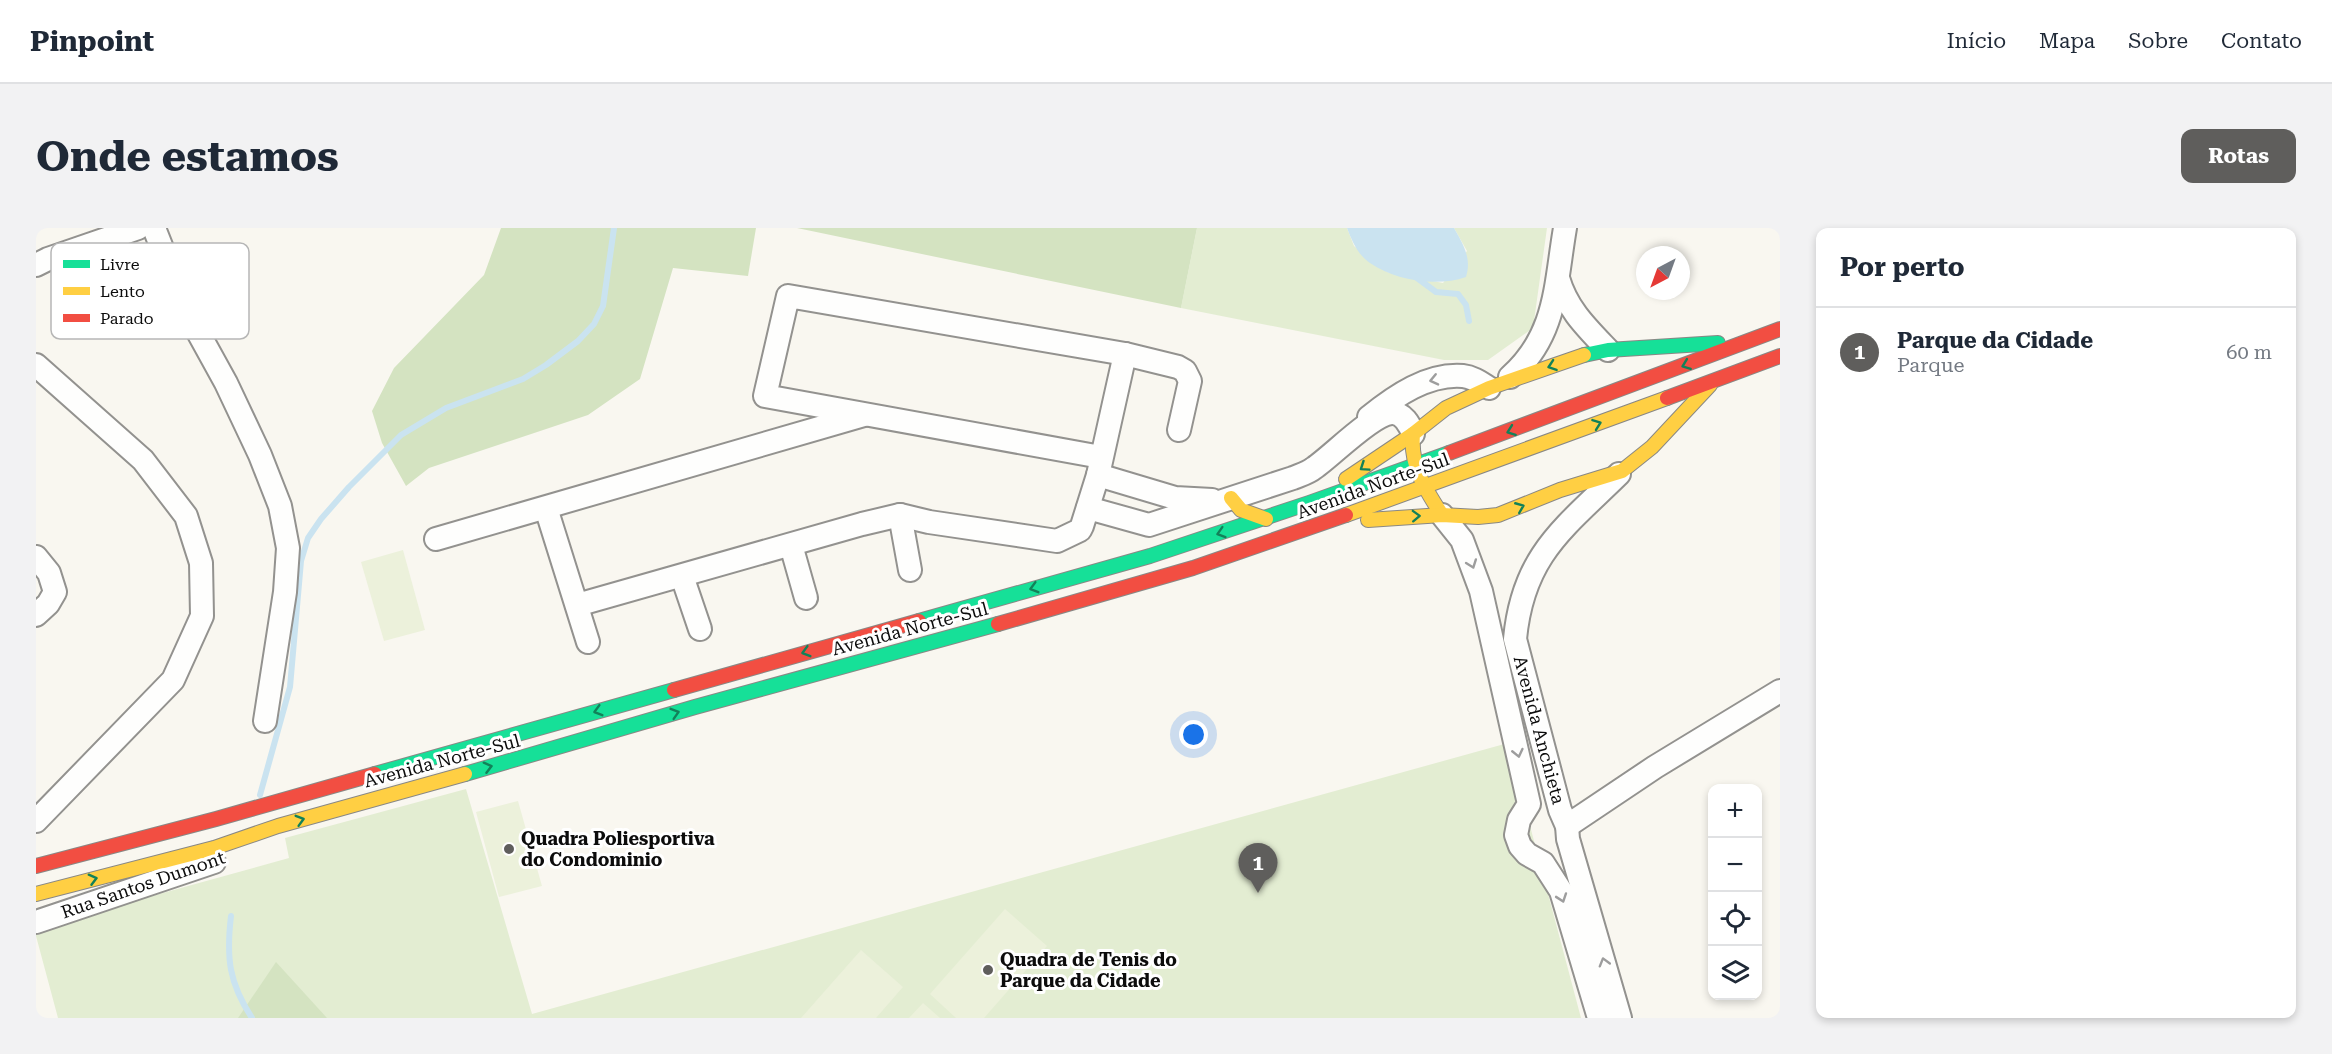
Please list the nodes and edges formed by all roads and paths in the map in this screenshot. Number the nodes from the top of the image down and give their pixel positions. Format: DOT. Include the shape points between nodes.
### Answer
graph roads {
  1 [pos="138,228"];
  2 [pos="154,228"];
  3 [pos="1565,228"];
  4 [pos="94,243"];
  5 [pos="160,243"];
  6 [pos="51,258"];
  7 [pos="36,265"];
  8 [pos="1557,274"];
  9 [pos="1780,329"];
  10 [pos="202,339"];
  11 [pos="1750,340"];
  12 [pos="1608,350"];
  13 [pos="1125,354"];
  14 [pos="1780,356"];
  15 [pos="36,365"];
  16 [pos="1640,371"];
  17 [pos="1716,379"];
  18 [pos="1497,385"];
  19 [pos="799,402"];
  20 [pos="869,414"];
  21 [pos="1655,416"];
  22 [pos="1179,430"];
  23 [pos="1362,430"];
  24 [pos="1413,434"];
  25 [pos="801,435"];
  26 [pos="1652,447"];
  27 [pos="1099,466"];
  28 [pos="1415,467"];
  29 [pos="1622,471"];
  30 [pos="1424,487"];
  31 [pos="1152,492"];
  32 [pos="1227,499"];
  33 [pos="1307,504"];
  34 [pos="546,508"];
  35 [pos="1088,508"];
  36 [pos="1442,514"];
  37 [pos="900,515"];
  38 [pos="1266,519"];
  39 [pos="1149,525"];
  40 [pos="1317,526"];
  41 [pos="436,539"];
  42 [pos="791,545"];
  43 [pos="1150,556"];
  44 [pos="36,557"];
  45 [pos="910,570"];
  46 [pos="682,576"];
  47 [pos="806,598"];
  48 [pos="577,605"];
  49 [pos="36,615"];
  50 [pos="700,629"];
  51 [pos="588,642"];
  52 [pos="1780,691"];
  53 [pos="265,721"];
  54 [pos="1529,804"];
  55 [pos="36,821"];
  56 [pos="1565,825"];
  57 [pos="278,826"];
  58 [pos="1543,863"];
  59 [pos="36,866"];
  60 [pos="36,894"];
  61 [pos="36,922"];
  62 [pos="1599,1018"];
  63 [pos="1620,1018"];
  1 -- 4 [label="street"];
  2 -- 5 [label="street"];
  3 -- 8 [label="street"];
  6 -- 7 [label="street"];
  8 -- 12 [label="street" via="1571,309"];
  8 -- 18 [label="street" via="1554,305 1538,345 1524,364"];
  9 -- 11 [label="main road, Avenida Norte-Sul"];
  10 -- 53 [label="street" via="260,455 280,506 288,548"];
  11 -- 12 [label="main road"];
  11 -- 16 [label="main road, Avenida Norte-Sul, one-way"];
  12 -- 16 [label="main road" via="1620,353"];
  12 -- 18 [label="main road, one-way"];
  13 -- 19 [label="street" via="788,296 765,396"];
  13 -- 22 [label="street" via="1178,367 1188,375"];
  13 -- 27 [label="street"];
  14 -- 17 [label="main road, Avenida Norte-Sul"];
  15 -- 55 [label="street" via="143,460 186,516 201,563 202,616 173,680"];
  16 -- 21 [label="main road"];
  16 -- 28 [label="main road, Avenida Norte-Sul, one-way"];
  17 -- 21 [label="main road, Avenida Norte-Sul"];
  17 -- 26 [label="main road"];
  18 -- 23 [label="street, one-way" via="1463,376 1424,382 1393,397 1368,417"];
  18 -- 24 [label="main road" via="1446,408"];
  19 -- 20 [label="street"];
  19 -- 25 [label="street"];
  20 -- 25 [label="street"];
  20 -- 27 [label="street"];
  21 -- 26 [label="main road" via="1657,435"];
  30 -- 21 [label="main road, Avenida Norte-Sul, one-way"];
  23 -- 24 [label="street" via="1382,416 1395,413 1409,424"];
  23 -- 32 [label="street" via="1313,469"];
  24 -- 28 [label="main road"];
  24 -- 33 [label="main road, one-way"];
  25 -- 34 [label="street"];
  26 -- 29 [label="main road"];
  27 -- 31 [label="street"];
  27 -- 35 [label="street"];
  28 -- 30 [label="main road"];
  28 -- 33 [label="main road, Avenida Norte-Sul"];
  36 -- 29 [label="main road, one-way" via="1498,515"];
  29 -- 56 [label="street, Avenida Anchieta" via="1561,528 1545,549 1534,568 1517,619 1515,639"];
  30 -- 36 [label="main road"];
  30 -- 40 [label="main road, Avenida Norte-Sul"];
  31 -- 32 [label="street" via="1175,498"];
  31 -- 39 [label="street"];
  32 -- 38 [label="main road" via="1241,510"];
  32 -- 39 [label="street"];
  33 -- 38 [label="main road, Avenida Norte-Sul"];
  34 -- 41 [label="street"];
  34 -- 48 [label="street"];
  35 -- 37 [label="street" via="1080,530 1057,541"];
  35 -- 39 [label="street"];
  40 -- 36 [label="main road, one-way"];
  36 -- 54 [label="street, Avenida Anchieta, one-way" via="1462,540 1481,591"];
  37 -- 42 [label="street"];
  37 -- 45 [label="street"];
  38 -- 43 [label="main road, Avenida Norte-Sul, one-way"];
  39 -- 43 [label="street"];
  57 -- 40 [label="main road, Avenida Norte-Sul, one-way" via="1182,572"];
  42 -- 46 [label="street"];
  42 -- 47 [label="street"];
  43 -- 59 [label="main road, Avenida Norte-Sul, one-way"];
  44 -- 49 [label="street" via="49,573 55,592"];
  46 -- 48 [label="street"];
  46 -- 50 [label="street"];
  48 -- 51 [label="street"];
  52 -- 56 [label="street"];
  54 -- 56 [label="street" via="1546,804"];
  54 -- 58 [label="street, Avenida Anchieta" via="1519,820 1516,835 1527,854"];
  56 -- 58 [label="street" via="1556,858"];
  63 -- 56 [label="street, Avenida Anchieta, one-way"];
  60 -- 57 [label="main road, Avenida Norte-Sul, one-way" via="214,848"];
  57 -- 61 [label="street, Rua Santos Dumont" via="227,858"];
  58 -- 62 [label="street, Avenida Anchieta, one-way" via="1561,891"];
}
